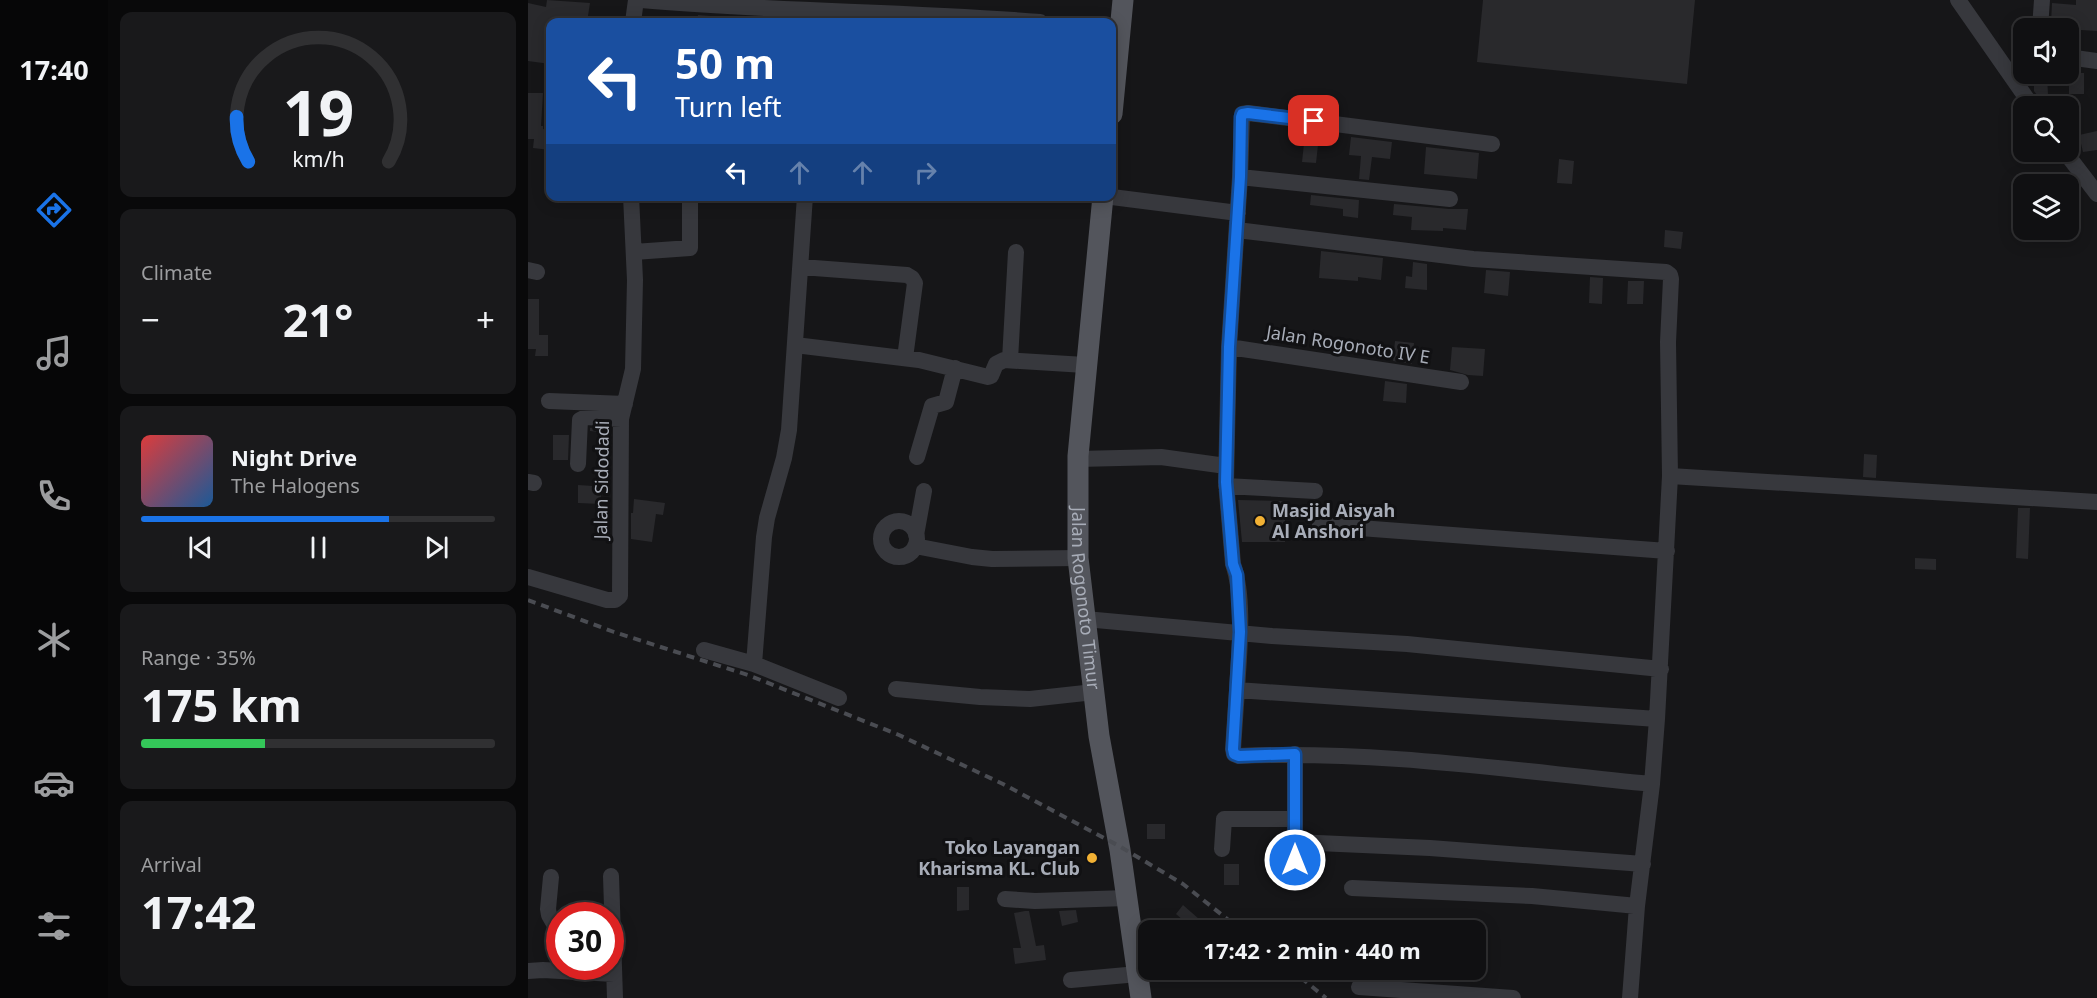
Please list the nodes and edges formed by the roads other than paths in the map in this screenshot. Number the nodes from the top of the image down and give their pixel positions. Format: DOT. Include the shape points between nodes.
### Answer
graph roads {
  1 [pos="638,0"];
  2 [pos="1123,0"];
  3 [pos="1958,0"];
  4 [pos="2042,0"];
  5 [pos="822,11"];
  6 [pos="634,18"];
  7 [pos="988,18"];
  8 [pos="2041,18"];
  9 [pos="1116,33"];
  10 [pos="2079,59"];
  11 [pos="2097,61"];
  12 [pos="2025,96"];
  13 [pos="1492,144"];
  14 [pos="2073,162"];
  15 [pos="1240,177"];
  16 [pos="2097,194"];
  17 [pos="1116,198"];
  18 [pos="1450,199"];
  19 [pos="631,201"];
  20 [pos="690,201"];
  21 [pos="805,201"];
  22 [pos="1102,201"];
  23 [pos="1238,213"];
  24 [pos="1237,231"];
  25 [pos="634,252"];
  26 [pos="1016,252"];
  27 [pos="801,267"];
  28 [pos="795,345"];
  29 [pos="1229,347"];
  30 [pos="905,358"];
  31 [pos="1010,360"];
  32 [pos="1085,365"];
  33 [pos="955,368"];
  34 [pos="1461,382"];
  35 [pos="549,401"];
  36 [pos="623,412"];
  37 [pos="917,457"];
  38 [pos="1078,459"];
  39 [pos="578,464"];
  40 [pos="1226,465"];
  41 [pos="1670,476"];
  42 [pos="1226,486"];
  43 [pos="924,491"];
  44 [pos="1315,491"];
  45 [pos="2097,501"];
  46 [pos="1320,525"];
  47 [pos="1667,551"];
  48 [pos="1078,558"];
  49 [pos="528,577"];
  50 [pos="1085,619"];
  51 [pos="1240,632"];
  52 [pos="704,650"];
  53 [pos="754,663"];
  54 [pos="1661,669"];
  55 [pos="896,689"];
  56 [pos="1237,690"];
  57 [pos="1094,692"];
  58 [pos="839,698"];
  59 [pos="1657,719"];
  60 [pos="1295,754"];
  61 [pos="1652,784"];
  62 [pos="1294,819"];
  63 [pos="1295,842"];
  64 [pos="1222,849"];
  65 [pos="1643,864"];
  66 [pos="611,876"];
  67 [pos="551,877"];
  68 [pos="1295,878"];
  69 [pos="1352,888"];
  70 [pos="1127,898"];
  71 [pos="1005,899"];
  72 [pos="550,902"];
  73 [pos="611,902"];
  74 [pos="1637,906"];
  75 [pos="546,970"];
  76 [pos="528,971"];
  77 [pos="1137,974"];
  78 [pos="614,980"];
  79 [pos="1071,980"];
  80 [pos="1359,987"];
  81 [pos="615,998"];
  82 [pos="1141,998"];
  83 [pos="1513,998"];
  84 [pos="1630,998"];
  1 -- 5 [label="street"];
  1 -- 6 [label="street"];
  2 -- 9 [label="main road"];
  3 -- 12 [label="street"];
  4 -- 8 [label="street"];
  5 -- 7 [label="street"];
  10 -- 11 [label="street"];
  13 -- 15 [label="street" via="1248,113 1242,114"];
  14 -- 16 [label="street"];
  15 -- 18 [label="street"];
  15 -- 23 [label="street"];
  17 -- 23 [label="street"];
  19 -- 25 [label="street, Jalan Sidodadi"];
  20 -- 25 [label="street" via="689,249"];
  21 -- 27 [label="street"];
  22 -- 32 [label="main road, Jalan Rogonoto Timur"];
  23 -- 24 [label="street"];
  24 -- 29 [label="street"];
  24 -- 41 [label="street" via="1473,259 1666,272 1671,279"];
  25 -- 36 [label="street, Jalan Sidodadi" via="633,369"];
  26 -- 31 [label="street"];
  27 -- 28 [label="street"];
  27 -- 30 [label="street" via="912,278 915,283"];
  28 -- 30 [label="street"];
  28 -- 53 [label="street" via="789,430 764,537"];
  29 -- 34 [label="street, Jalan Rogonoto IV E"];
  29 -- 40 [label="street"];
  30 -- 33 [label="street"];
  31 -- 32 [label="street"];
  31 -- 33 [label="street" via="999,361 988,377"];
  32 -- 38 [label="main road, Jalan Rogonoto Timur"];
  33 -- 37 [label="street" via="946,402 932,406"];
  35 -- 36 [label="street"];
  36 -- 39 [label="street" via="580,420"];
  36 -- 49 [label="street, Jalan Sidodadi" via="619,599 607,600"];
  38 -- 40 [label="street" via="1161,457"];
  38 -- 48 [label="main road, Jalan Rogonoto Timur"];
  40 -- 42 [label="street"];
  41 -- 45 [label="street"];
  41 -- 47 [label="street"];
  42 -- 44 [label="street"];
  42 -- 51 [label="street"];
  43 -- 48 [label="street" via="916,540 972,557"];
  46 -- 47 [label="street"];
  47 -- 54 [label="street"];
  48 -- 50 [label="main road, Jalan Rogonoto Timur"];
  50 -- 51 [label="street"];
  50 -- 57 [label="main road, Jalan Rogonoto Timur"];
  51 -- 54 [label="street"];
  51 -- 56 [label="street"];
  52 -- 53 [label="street"];
  53 -- 58 [label="street"];
  54 -- 59 [label="street"];
  55 -- 57 [label="street" via="1030,699"];
  56 -- 59 [label="street"];
  56 -- 60 [label="street" via="1234,754"];
  57 -- 70 [label="main road, Jalan Rogonoto Timur"];
  59 -- 61 [label="street"];
  60 -- 61 [label="street"];
  60 -- 62 [label="street"];
  61 -- 65 [label="street"];
  62 -- 63 [label="street"];
  62 -- 64 [label="street" via="1224,819"];
  63 -- 65 [label="street"];
  63 -- 68 [label="street"];
  65 -- 74 [label="street"];
  66 -- 73 [label="street"];
  67 -- 72 [label="street"];
  69 -- 74 [label="street" via="1532,896"];
  70 -- 71 [label="street"];
  70 -- 77 [label="main road, Jalan Rogonoto Timur"];
  74 -- 84 [label="street"];
  75 -- 76 [label="street"];
  77 -- 79 [label="street"];
  77 -- 82 [label="main road, Jalan Rogonoto Timur"];
  78 -- 81 [label="street"];
  80 -- 83 [label="street"];
}
